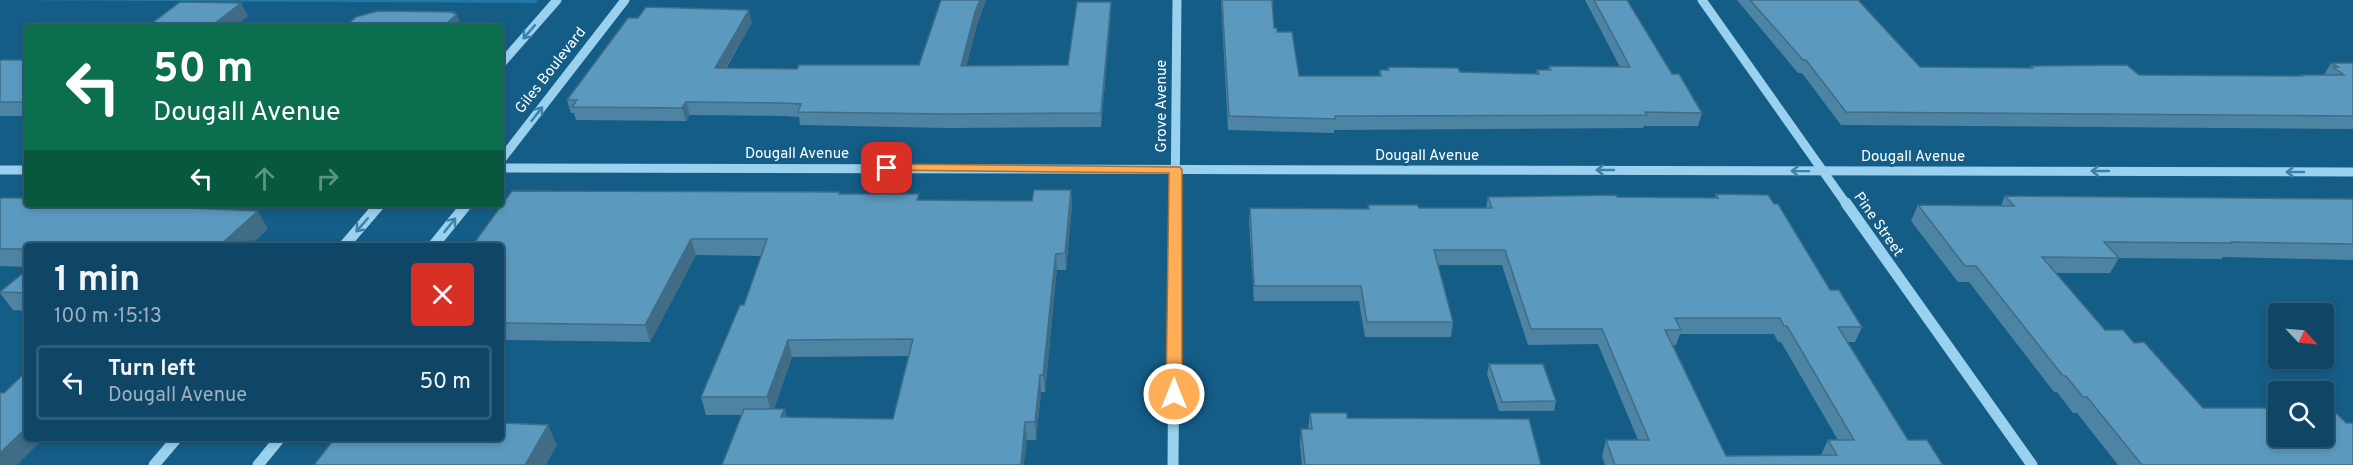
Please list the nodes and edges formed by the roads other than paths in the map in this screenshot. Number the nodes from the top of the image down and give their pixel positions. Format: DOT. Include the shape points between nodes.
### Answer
graph roads {
  1 [pos="557,0"];
  2 [pos="626,0"];
  3 [pos="1177,0"];
  4 [pos="1702,0"];
  5 [pos="504,61"];
  6 [pos="504,156"];
  7 [pos="504,168"];
  8 [pos="0,170"];
  9 [pos="24,170"];
  10 [pos="1175,170"];
  11 [pos="1823,171"];
  12 [pos="2353,172"];
  13 [pos="377,207"];
  14 [pos="465,207"];
  15 [pos="347,243"];
  16 [pos="435,243"];
  17 [pos="174,441"];
  18 [pos="278,441"];
  19 [pos="154,465"];
  20 [pos="258,465"];
  21 [pos="1173,465"];
  22 [pos="2032,465"];
  1 -- 5 [label="street, one-way"];
  6 -- 2 [label="street, Giles Boulevard, one-way"];
  3 -- 10 [label="street, Grove Avenue"];
  4 -- 11 [label="street, Pine Street"];
  7 -- 10 [label="street, Dougall Avenue"];
  8 -- 9 [label="street"];
  11 -- 10 [label="street, Dougall Avenue, one-way"];
  10 -- 21 [label="street, Grove Avenue"];
  12 -- 11 [label="street, Dougall Avenue, one-way"];
  11 -- 22 [label="street, Pine Street"];
  13 -- 15 [label="street, one-way"];
  16 -- 14 [label="street, one-way"];
  17 -- 19 [label="street"];
  18 -- 20 [label="street"];
}
